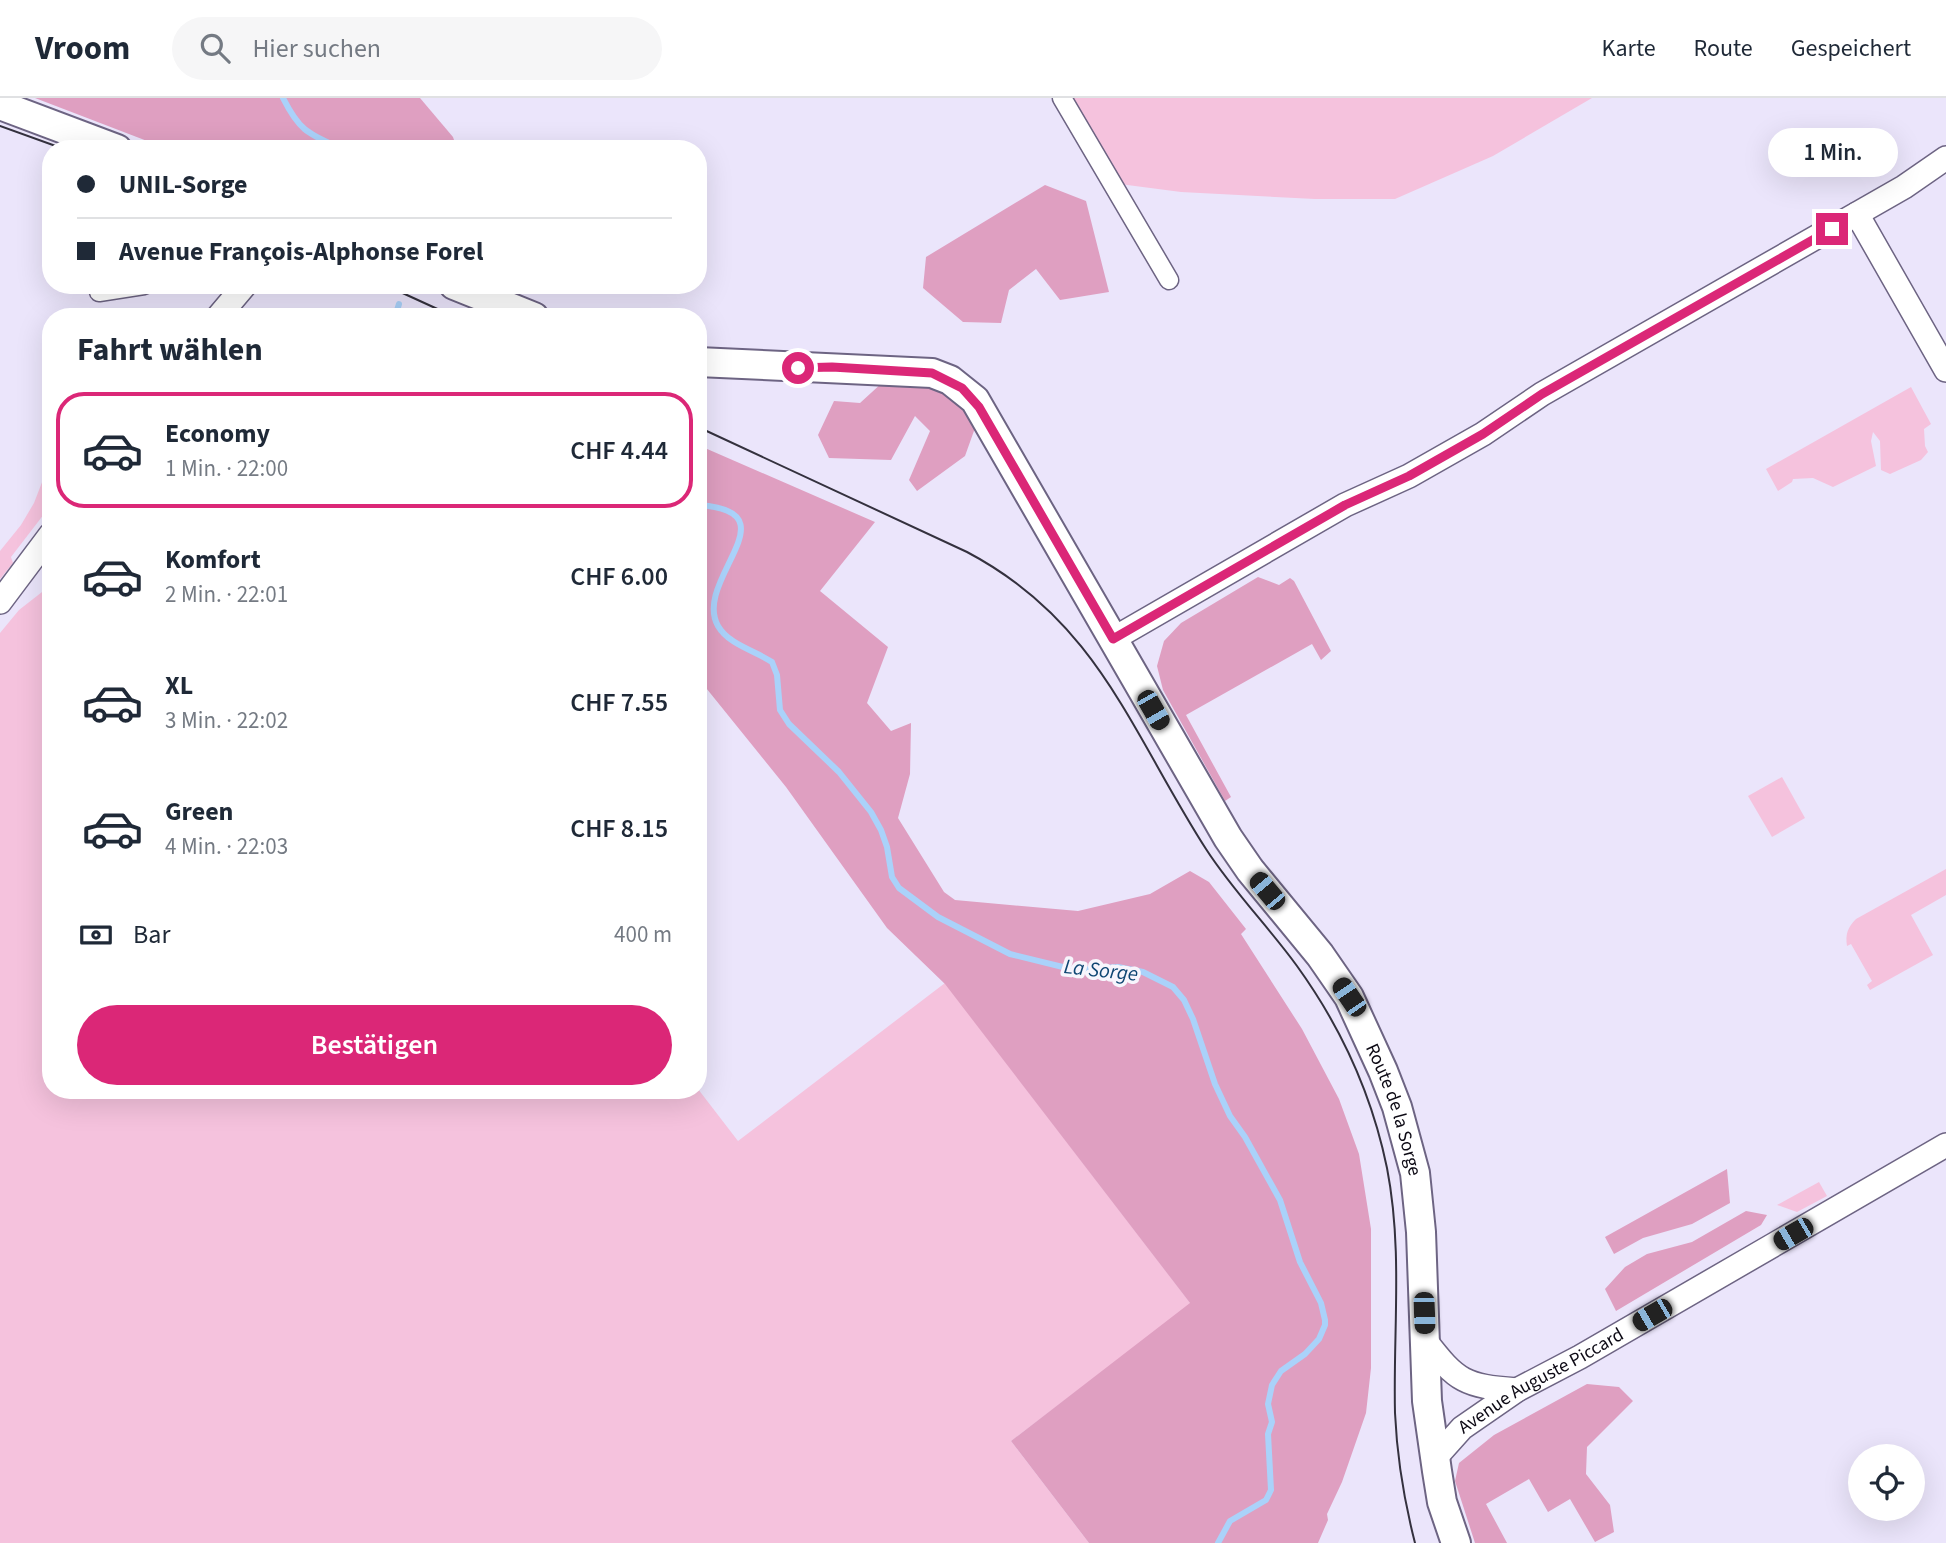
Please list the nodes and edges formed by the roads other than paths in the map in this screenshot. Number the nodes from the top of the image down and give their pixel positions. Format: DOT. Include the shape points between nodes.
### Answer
graph roads {
  1 [pos="1062,98"];
  2 [pos="0,105"];
  3 [pos="93,140"];
  4 [pos="1946,158"];
  5 [pos="1857,214"];
  6 [pos="1168,280"];
  7 [pos="237,294"];
  8 [pos="476,294"];
  9 [pos="226,308"];
  10 [pos="512,308"];
  11 [pos="707,362"];
  12 [pos="1946,370"];
  13 [pos="42,546"];
  14 [pos="0,602"];
  15 [pos="1113,639"];
  16 [pos="1946,1145"];
  17 [pos="1425,1340"];
  18 [pos="1517,1390"];
  19 [pos="1436,1457"];
  20 [pos="1456,1543"];
  1 -- 6 [label="street"];
  2 -- 3 [label="street"];
  4 -- 5 [label="street"];
  5 -- 12 [label="street"];
  5 -- 15 [label="street" via="1542,394 1483,434 1345,505"];
  7 -- 9 [label="street"];
  8 -- 10 [label="street"];
  11 -- 15 [label="street, Route de la Sorge" via="932,373 962,388 979,407"];
  13 -- 14 [label="street"];
  15 -- 17 [label="street, Route de la Sorge" via="1231,844 1320,955 1349,997 1369,1038 1397,1107 1415,1173"];
  16 -- 18 [label="street, Avenue Auguste Piccard"];
  17 -- 18 [label="street" via="1458,1378 1488,1388"];
  17 -- 19 [label="street, Route de la Sorge" via="1427,1401"];
  18 -- 19 [label="street, Avenue Auguste Piccard" via="1462,1428"];
  19 -- 20 [label="street, Route de la Sorge" via="1442,1502"];
}
